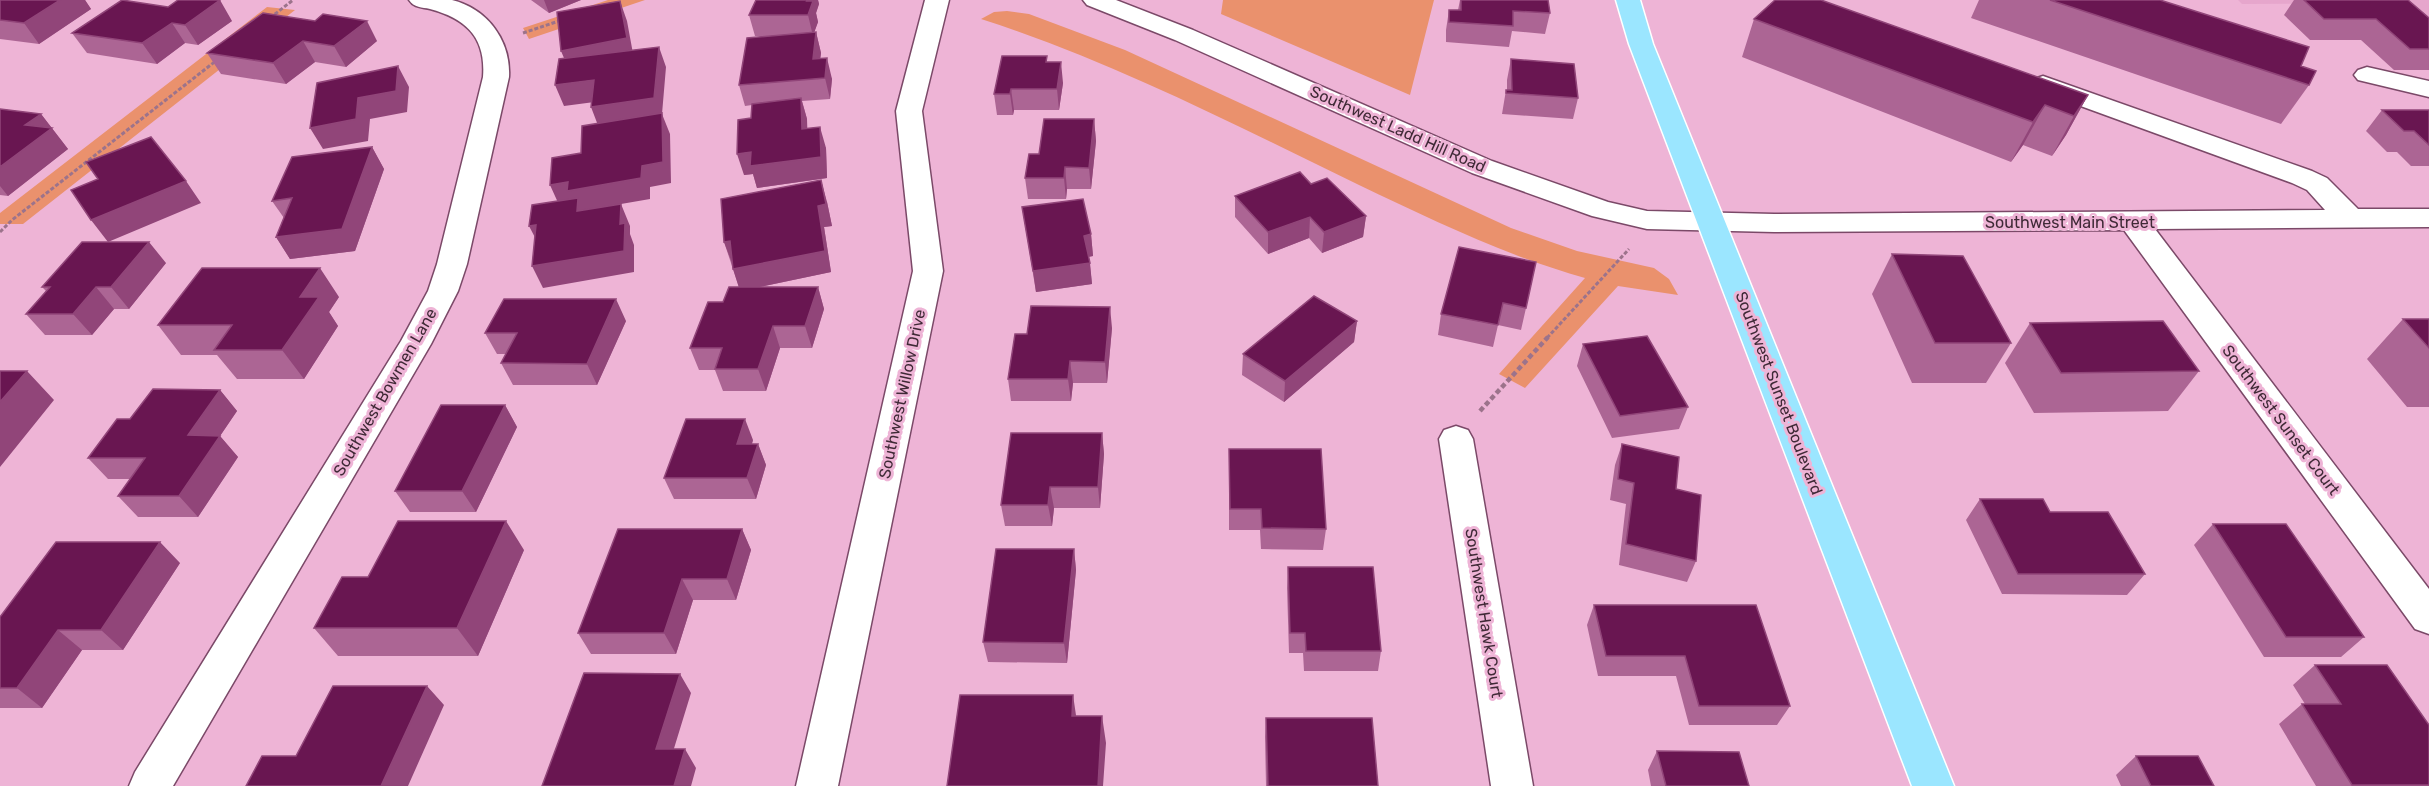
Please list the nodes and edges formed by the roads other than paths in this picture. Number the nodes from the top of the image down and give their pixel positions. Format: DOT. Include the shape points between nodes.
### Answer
graph roads {
  1 [pos="421,0"];
  2 [pos="937,0"];
  3 [pos="1095,0"];
  4 [pos="1628,0"];
  5 [pos="2367,75"];
  6 [pos="2025,77"];
  7 [pos="2429,89"];
  8 [pos="2429,218"];
  9 [pos="2351,219"];
  10 [pos="2133,221"];
  11 [pos="1710,222"];
  12 [pos="1456,439"];
  13 [pos="2429,618"];
  14 [pos="150,786"];
  15 [pos="817,786"];
  16 [pos="1512,786"];
  17 [pos="1933,786"];
  1 -- 14 [label="street, Southwest Bowmen Lane" via="472,21 492,42 497,58 496,77 443,291"];
  2 -- 15 [label="street, Southwest Willow Drive" via="909,111 928,271"];
  3 -- 11 [label="street, Southwest Ladd Hill Road" via="1539,189 1630,217"];
  4 -- 11 [label="main road, Southwest Sunset Boulevard" via="1641,44"];
  5 -- 7 [label="street"];
  6 -- 9 [label="street" via="2302,177 2317,184"];
  8 -- 9 [label="street, Southwest Main Street"];
  9 -- 10 [label="street, Southwest Main Street"];
  10 -- 11 [label="street, Southwest Main Street"];
  10 -- 13 [label="street, Southwest Sunset Court"];
  11 -- 17 [label="main road, Southwest Sunset Boulevard"];
  12 -- 16 [label="street, Southwest Hawk Court"];
}
